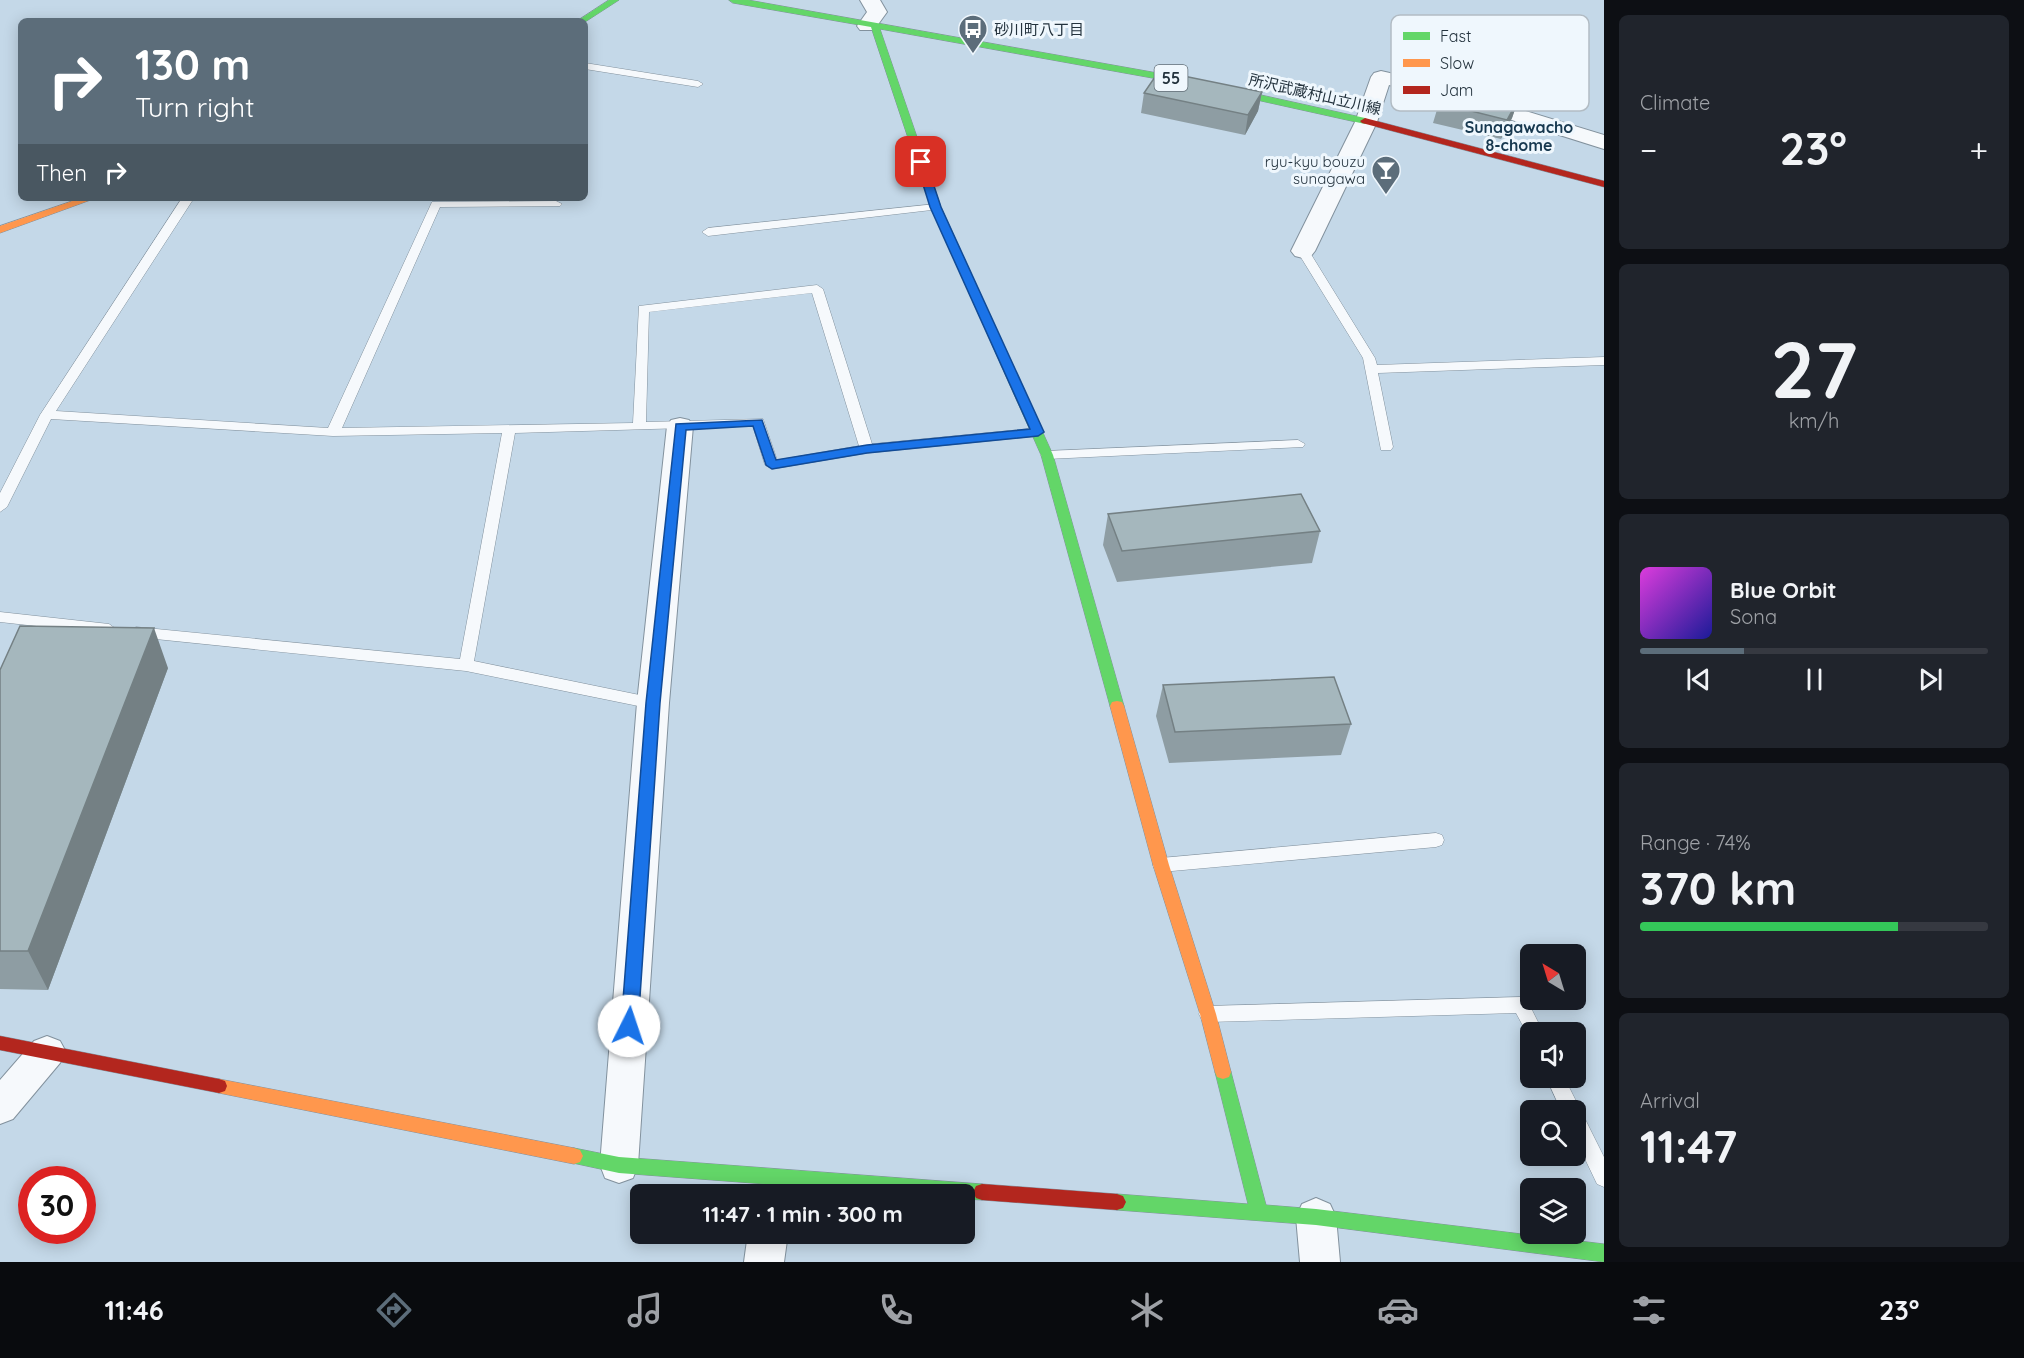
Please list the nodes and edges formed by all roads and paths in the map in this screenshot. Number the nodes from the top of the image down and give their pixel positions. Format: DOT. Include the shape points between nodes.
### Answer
graph roads {
  1 [pos="615,0"];
  2 [pos="733,0"];
  3 [pos="870,0"];
  4 [pos="586,18"];
  5 [pos="871,26"];
  6 [pos="588,66"];
  7 [pos="1391,79"];
  8 [pos="698,84"];
  9 [pos="1505,111"];
  10 [pos="1366,122"];
  11 [pos="1604,142"];
  12 [pos="1604,184"];
  13 [pos="82,201"];
  14 [pos="186,201"];
  15 [pos="556,204"];
  16 [pos="936,207"];
  17 [pos="0,230"];
  18 [pos="708,232"];
  19 [pos="1303,251"];
  20 [pos="1604,361"];
  21 [pos="1371,369"];
  22 [pos="47,415"];
  23 [pos="680,426"];
  24 [pos="639,427"];
  25 [pos="509,429"];
  26 [pos="333,432"];
  27 [pos="1038,432"];
  28 [pos="1298,444"];
  29 [pos="1386,447"];
  30 [pos="867,449"];
  31 [pos="1047,455"];
  32 [pos="0,507"];
  33 [pos="0,617"];
  34 [pos="465,665"];
  35 [pos="653,703"];
  36 [pos="1436,840"];
  37 [pos="1161,866"];
  38 [pos="1208,1014"];
  39 [pos="1529,1022"];
  40 [pos="0,1044"];
  41 [pos="47,1052"];
  42 [pos="0,1107"];
  43 [pos="1586,1141"];
  44 [pos="619,1165"];
  45 [pos="1604,1178"];
  46 [pos="760,1184"];
  47 [pos="975,1197"];
  48 [pos="1259,1212"];
  49 [pos="1316,1217"];
  50 [pos="766,1244"];
  51 [pos="1604,1253"];
  52 [pos="764,1262"];
  53 [pos="1320,1262"];
  1 -- 4 [label="street"];
  2 -- 5 [label="street, 所沢武蔵村山立川線 / 55"];
  3 -- 5 [label="street" via="877,12"];
  5 -- 10 [label="street, 所沢武蔵村山立川線 / 55" via="1182,80"];
  5 -- 16 [label="street"];
  6 -- 8 [label="lane"];
  7 -- 10 [label="street" via="1381,77"];
  9 -- 11 [label="street"];
  10 -- 12 [label="street, 所沢武蔵村山立川線 / 55"];
  10 -- 19 [label="street"];
  13 -- 17 [label="street"];
  14 -- 22 [label="lane"];
  15 -- 26 [label="lane" via="436,204"];
  16 -- 18 [label="lane"];
  16 -- 27 [label="street"];
  19 -- 21 [label="lane" via="1369,358"];
  20 -- 21 [label="lane"];
  21 -- 29 [label="lane"];
  22 -- 26 [label="lane"];
  22 -- 32 [label="lane"];
  23 -- 24 [label="lane"];
  23 -- 30 [label="lane" via="758,422 772,465"];
  23 -- 35 [label="street"];
  24 -- 25 [label="lane"];
  24 -- 30 [label="lane" via="643,309 817,289"];
  25 -- 26 [label="lane"];
  25 -- 34 [label="lane"];
  27 -- 30 [label="lane"];
  27 -- 31 [label="street"];
  28 -- 31 [label="lane"];
  31 -- 37 [label="street"];
  33 -- 34 [label="lane"];
  34 -- 35 [label="lane"];
  35 -- 44 [label="street"];
  36 -- 37 [label="lane"];
  37 -- 38 [label="street"];
  38 -- 39 [label="lane" via="1521,1005"];
  38 -- 48 [label="street"];
  40 -- 41 [label="street"];
  41 -- 42 [label="street"];
  41 -- 44 [label="street"];
  43 -- 45 [label="lane"];
  44 -- 46 [label="street"];
  47 -- 48 [label="street"];
  48 -- 49 [label="street"];
  49 -- 51 [label="street"];
  49 -- 53 [label="street"];
  50 -- 52 [label="street"];
}
